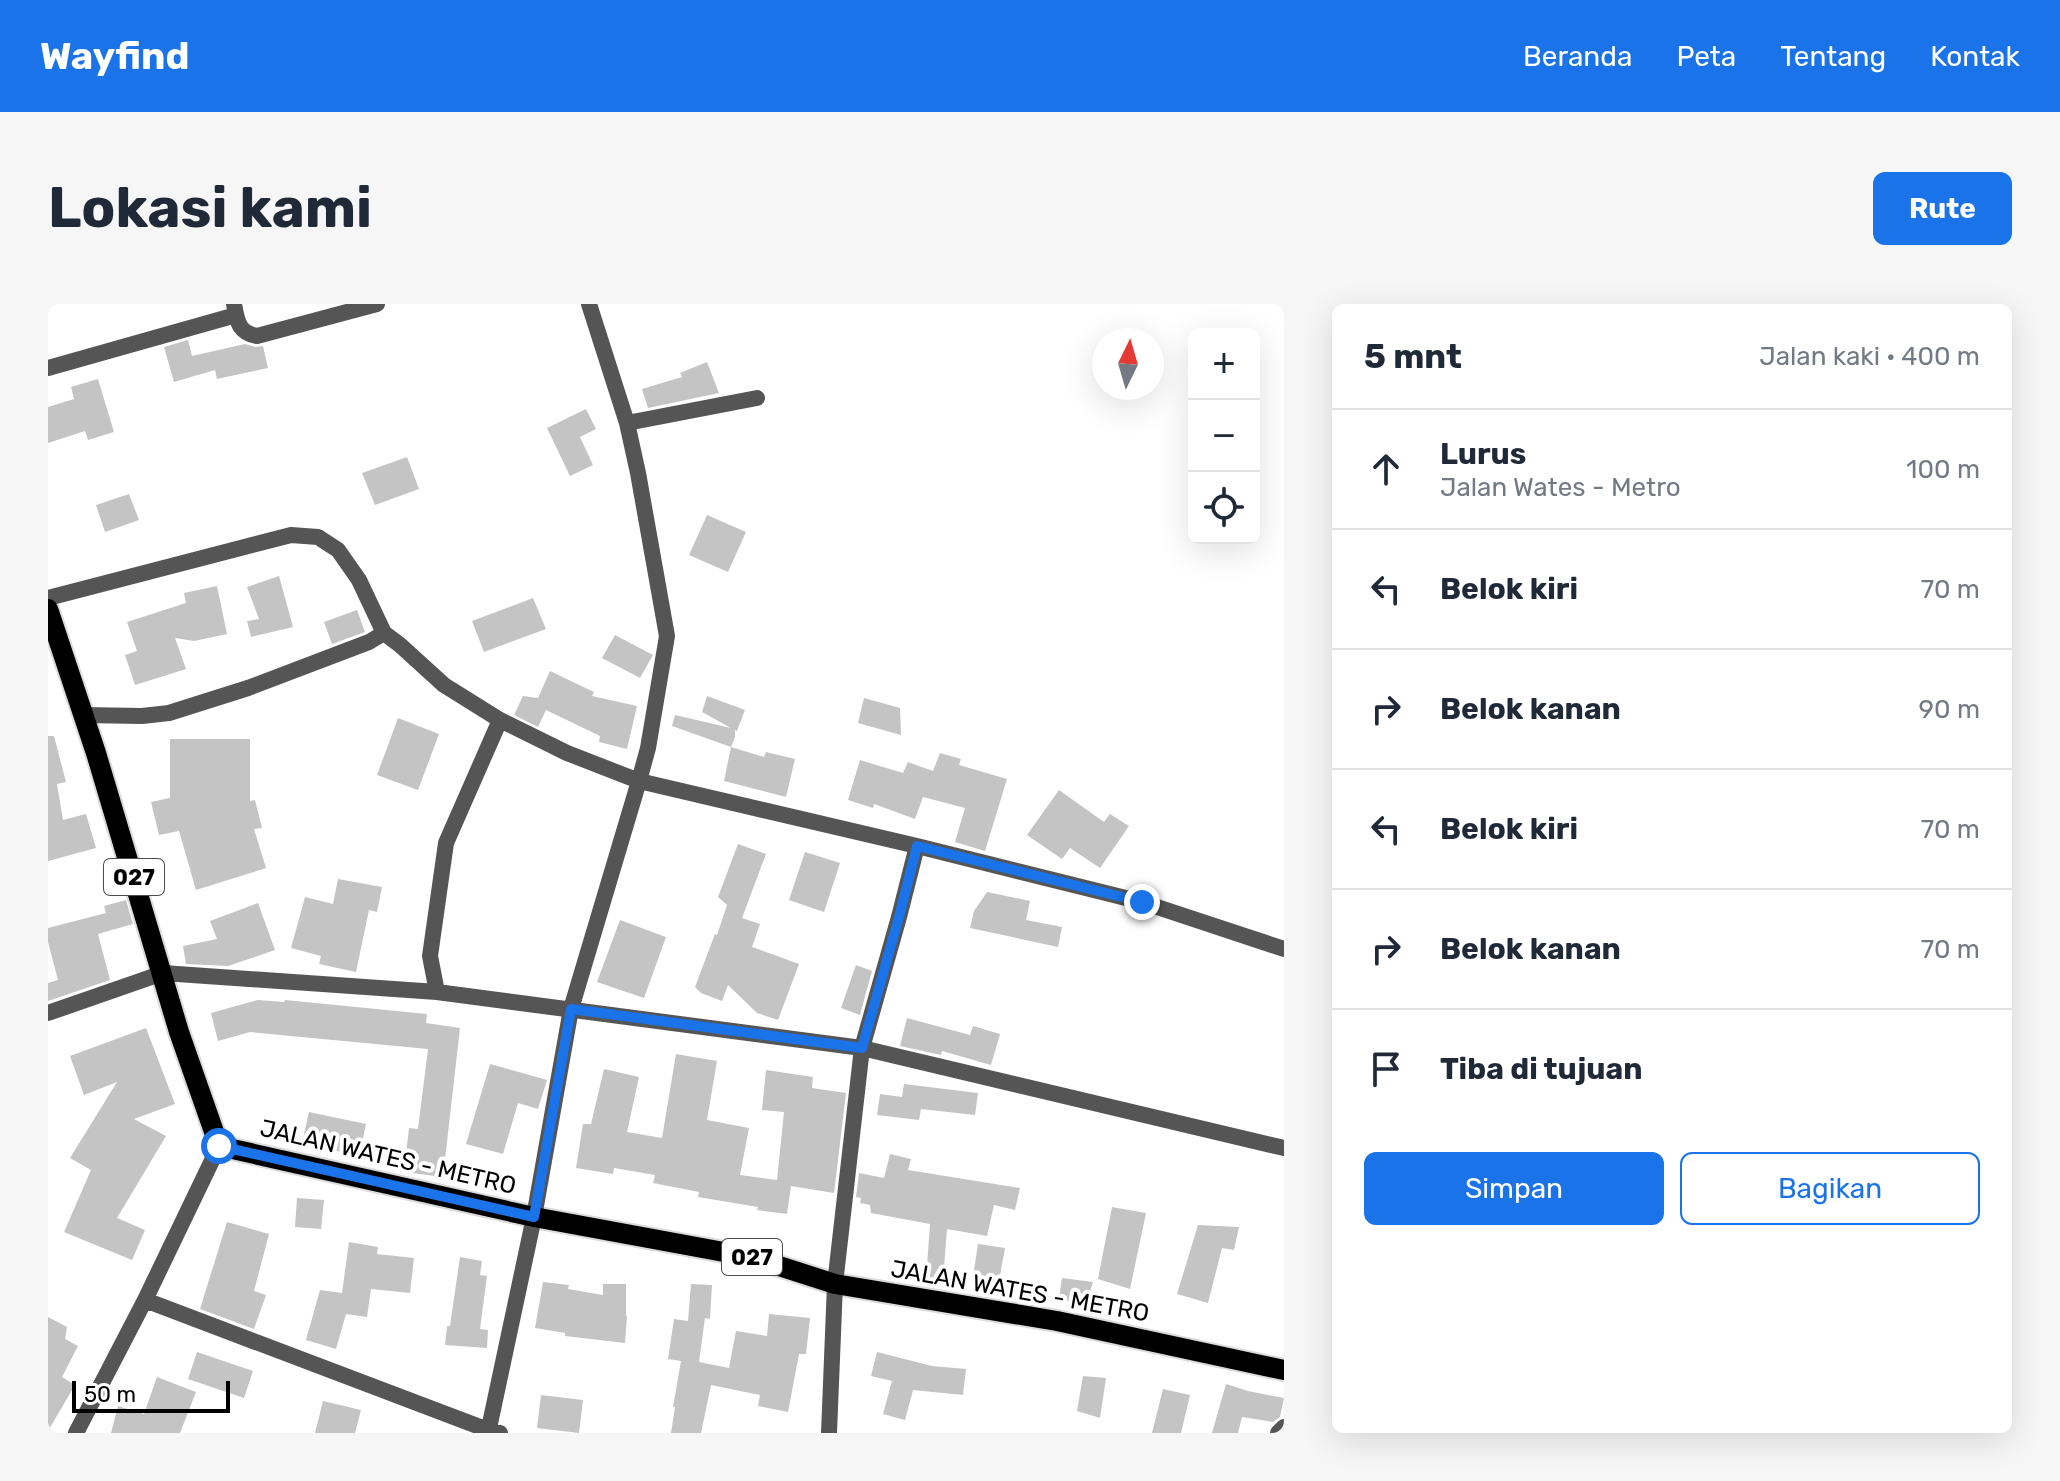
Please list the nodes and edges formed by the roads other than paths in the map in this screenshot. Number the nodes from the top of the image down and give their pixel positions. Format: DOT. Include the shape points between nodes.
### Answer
graph roads {
  1 [pos="377,304"];
  2 [pos="589,304"];
  3 [pos="235,310"];
  4 [pos="48,368"];
  5 [pos="757,398"];
  6 [pos="627,423"];
  7 [pos="48,598"];
  8 [pos="48,609"];
  9 [pos="384,633"];
  10 [pos="83,715"];
  11 [pos="500,720"];
  12 [pos="639,781"];
  13 [pos="917,846"];
  14 [pos="1284,949"];
  15 [pos="163,973"];
  16 [pos="437,992"];
  17 [pos="571,1009"];
  18 [pos="48,1013"];
  19 [pos="862,1048"];
  20 [pos="219,1146"];
  21 [pos="1284,1148"];
  22 [pos="534,1217"];
  23 [pos="835,1284"];
  24 [pos="145,1300"];
  25 [pos="1284,1370"];
  26 [pos="1284,1427"];
  27 [pos="492,1432"];
  28 [pos="76,1433"];
  29 [pos="829,1433"];
  30 [pos="1278,1433"];
  1 -- 3 [label="street" via="257,336 241,329"];
  2 -- 6 [label="street"];
  3 -- 4 [label="street"];
  5 -- 6 [label="street"];
  6 -- 12 [label="street" via="667,636"];
  7 -- 9 [label="street" via="291,535 318,537 338,550 359,580"];
  8 -- 10 [label="main road, 027"];
  9 -- 10 [label="street" via="248,688 169,713"];
  9 -- 11 [label="street" via="444,685"];
  10 -- 15 [label="main road, 027"];
  11 -- 12 [label="street"];
  11 -- 16 [label="street" via="446,843 430,956"];
  12 -- 13 [label="street"];
  12 -- 17 [label="street"];
  13 -- 14 [label="street" via="1142,902"];
  13 -- 19 [label="street"];
  15 -- 16 [label="street"];
  15 -- 18 [label="street"];
  15 -- 20 [label="main road, 027"];
  16 -- 17 [label="street"];
  17 -- 19 [label="street"];
  17 -- 22 [label="street"];
  19 -- 21 [label="street"];
  19 -- 23 [label="street"];
  20 -- 22 [label="main road, JALAN WATES - METRO / 027"];
  20 -- 24 [label="street"];
  22 -- 23 [label="main road, JALAN WATES - METRO / 027" via="751,1257"];
  22 -- 27 [label="street"];
  23 -- 25 [label="main road, JALAN WATES - METRO / 027" via="1057,1321"];
  23 -- 29 [label="street"];
  24 -- 27 [label="street"];
  24 -- 28 [label="street"];
  26 -- 30 [label="street"];
}
